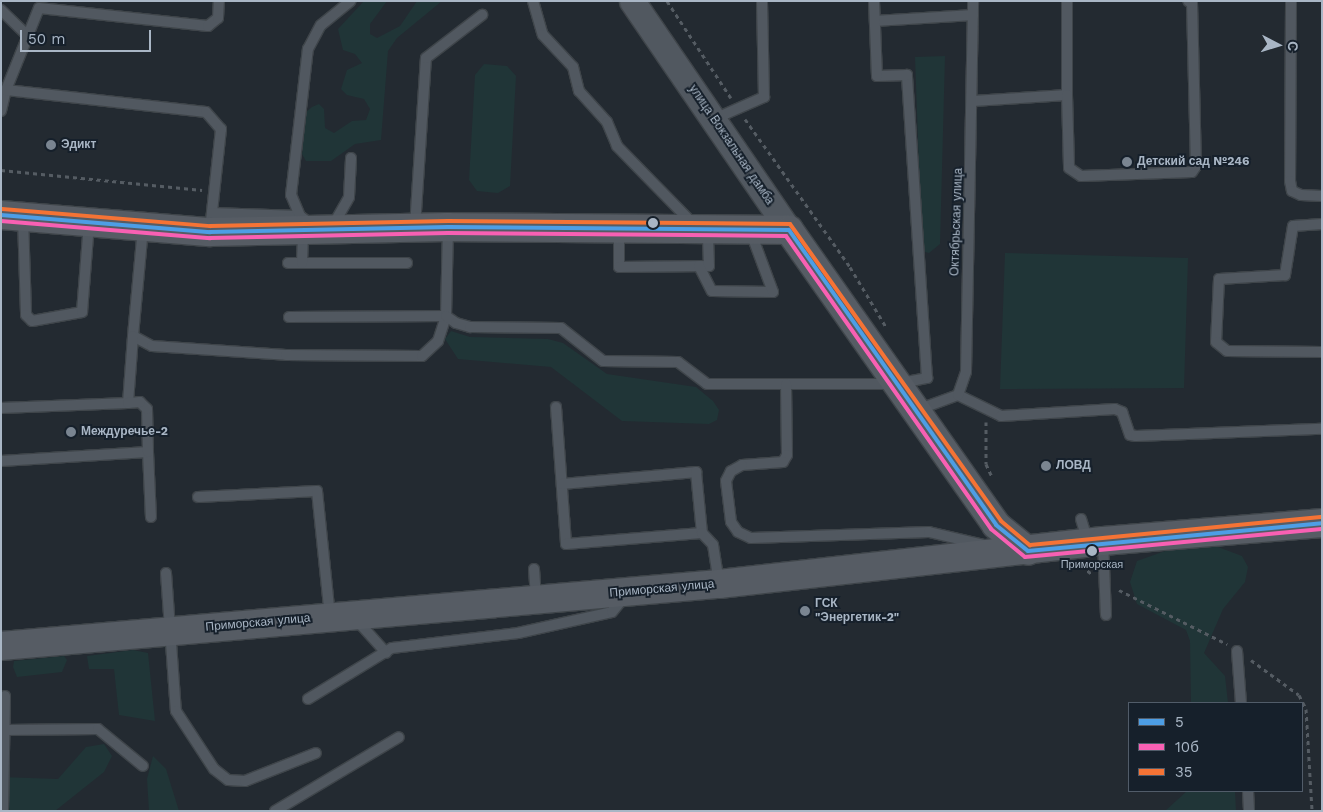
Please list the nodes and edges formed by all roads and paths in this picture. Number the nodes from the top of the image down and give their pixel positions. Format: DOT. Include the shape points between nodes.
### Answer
graph roads {
  1 [pos="219,1"];
  2 [pos="351,1"];
  3 [pos="533,1"];
  4 [pos="632,1"];
  5 [pos="667,1"];
  6 [pos="762,1"];
  7 [pos="874,1"];
  8 [pos="973,1"];
  9 [pos="1067,1"];
  10 [pos="1188,1"];
  11 [pos="1291,1"];
  12 [pos="1,10"];
  13 [pos="482,15"];
  14 [pos="973,15"];
  15 [pos="875,21"];
  16 [pos="26,34"];
  17 [pos="6,90"];
  18 [pos="1067,95"];
  19 [pos="973,101"];
  20 [pos="738,110"];
  21 [pos="1,111"];
  22 [pos="713,120"];
  23 [pos="351,158"];
  24 [pos="1,170"];
  25 [pos="214,191"];
  26 [pos="1322,196"];
  27 [pos="12,215"];
  28 [pos="211,222"];
  29 [pos="89,224"];
  30 [pos="1322,224"];
  31 [pos="313,226"];
  32 [pos="448,227"];
  33 [pos="619,227"];
  34 [pos="143,228"];
  35 [pos="415,228"];
  36 [pos="702,228"];
  37 [pos="750,229"];
  38 [pos="789,230"];
  39 [pos="288,263"];
  40 [pos="302,263"];
  41 [pos="407,263"];
  42 [pos="699,266"];
  43 [pos="446,316"];
  44 [pos="289,317"];
  45 [pos="889,331"];
  46 [pos="133,336"];
  47 [pos="1322,352"];
  48 [pos="786,384"];
  49 [pos="896,384"];
  50 [pos="958,395"];
  51 [pos="128,403"];
  52 [pos="556,407"];
  53 [pos="1,408"];
  54 [pos="914,412"];
  55 [pos="1322,429"];
  56 [pos="148,452"];
  57 [pos="1,461"];
  58 [pos="562,484"];
  59 [pos="198,497"];
  60 [pos="151,517"];
  61 [pos="1322,523"];
  62 [pos="702,533"];
  63 [pos="1091,534"];
  64 [pos="1018,552"];
  65 [pos="534,569"];
  66 [pos="166,573"];
  67 [pos="719,584"];
  68 [pos="627,592"];
  69 [pos="536,600"];
  70 [pos="360,614"];
  71 [pos="1106,615"];
  72 [pos="330,617"];
  73 [pos="172,631"];
  74 [pos="1,646"];
  75 [pos="1237,651"];
  76 [pos="386,653"];
  77 [pos="5,696"];
  78 [pos="308,699"];
  79 [pos="1241,702"];
  80 [pos="6,730"];
  81 [pos="399,738"];
  82 [pos="316,753"];
  83 [pos="143,766"];
  84 [pos="1248,792"];
  85 [pos="3,811"];
  86 [pos="274,811"];
  87 [pos="1249,811"];
  1 -- 16 [label="lane" via="218,18 208,26 38,8"];
  2 -- 31 [label="lane" via="321,25 308,49 291,195"];
  3 -- 36 [label="lane" via="543,35 573,67 579,92 607,122 617,146"];
  4 -- 22 [label="street, улица Вокзальная дамба"];
  5 -- 20 [label="path"];
  6 -- 20 [label="lane" via="764,97"];
  7 -- 15 [label="lane"];
  8 -- 14 [label="lane, Октябрьская улица"];
  9 -- 18 [label="lane"];
  10 -- 18 [label="lane" via="1192,3 1196,166 1192,172 1081,176 1069,168"];
  11 -- 26 [label="lane" via="1290,181 1292,191 1301,196"];
  12 -- 16 [label="lane"];
  13 -- 35 [label="lane" via="426,58"];
  14 -- 15 [label="lane"];
  14 -- 19 [label="lane, Октябрьская улица"];
  15 -- 49 [label="lane" via="877,76 908,75 926,378"];
  16 -- 17 [label="lane"];
  17 -- 21 [label="lane"];
  17 -- 25 [label="lane" via="206,112 221,129"];
  18 -- 19 [label="lane"];
  19 -- 50 [label="lane, Октябрьская улица" via="966,372"];
  20 -- 22 [label="lane"];
  20 -- 45 [label="path" via="850,267"];
  22 -- 38 [label="street, улица Вокзальная дамба"];
  23 -- 31 [label="lane" via="349,197"];
  24 -- 25 [label="path"];
  25 -- 28 [label="lane"];
  27 -- 29 [label="main road"];
  27 -- 29 [label="lane" via="26,315 32,320 82,312"];
  28 -- 31 [label="main road"];
  28 -- 34 [label="main road"];
  29 -- 34 [label="main road"];
  30 -- 47 [label="lane" via="1293,226 1285,275 1219,279 1216,342 1227,351"];
  31 -- 35 [label="main road"];
  31 -- 40 [label="lane"];
  32 -- 33 [label="main road"];
  32 -- 35 [label="main road"];
  32 -- 43 [label="lane"];
  33 -- 36 [label="main road"];
  33 -- 42 [label="lane" via="619,267"];
  34 -- 46 [label="lane"];
  36 -- 37 [label="main road"];
  36 -- 42 [label="lane" via="709,266"];
  37 -- 38 [label="main road"];
  37 -- 42 [label="lane" via="773,292 712,291"];
  38 -- 49 [label="main road, улица Вокзальная дамба"];
  39 -- 40 [label="lane"];
  40 -- 41 [label="lane"];
  43 -- 44 [label="lane"];
  43 -- 46 [label="lane" via="438,342 422,356 286,355 162,347"];
  43 -- 48 [label="lane" via="470,327 561,328 603,361 678,362 707,384"];
  46 -- 51 [label="lane"];
  48 -- 49 [label="lane"];
  48 -- 64 [label="lane" via="787,455 783,462 742,465 731,470 726,481 731,522 738,532 751,538 929,532"];
  49 -- 54 [label="main road, улица Вокзальная дамба"];
  50 -- 54 [label="lane"];
  50 -- 55 [label="lane" via="1001,416 1115,409 1122,412 1130,436"];
  51 -- 53 [label="lane"];
  51 -- 56 [label="lane" via="140,402 148,409"];
  52 -- 58 [label="lane"];
  54 -- 64 [label="main road, улица Вокзальная дамба"];
  56 -- 57 [label="lane"];
  56 -- 60 [label="lane"];
  58 -- 62 [label="lane" via="696,472"];
  58 -- 62 [label="lane" via="566,544"];
  59 -- 72 [label="lane" via="317,491"];
  61 -- 63 [label="main road, Приморская улица"];
  62 -- 67 [label="lane" via="713,545"];
  63 -- 64 [label="main road, Приморская улица"];
  63 -- 71 [label="lane"];
  64 -- 67 [label="main road, Приморская улица"];
  65 -- 69 [label="lane"];
  66 -- 73 [label="lane"];
  67 -- 68 [label="main road, Приморская улица"];
  68 -- 69 [label="main road, Приморская улица"];
  68 -- 76 [label="lane" via="612,612 518,633 392,648"];
  69 -- 70 [label="main road, Приморская улица"];
  70 -- 72 [label="main road, Приморская улица"];
  70 -- 76 [label="lane" via="362,626"];
  72 -- 73 [label="main road, Приморская улица"];
  73 -- 74 [label="main road, Приморская улица"];
  73 -- 82 [label="lane" via="170,660 176,711 214,769 228,780 245,781"];
  75 -- 79 [label="lane"];
  76 -- 78 [label="lane"];
  77 -- 80 [label="lane"];
  80 -- 83 [label="lane" via="98,729"];
  80 -- 85 [label="lane"];
  81 -- 86 [label="lane"];
  84 -- 87 [label="lane"];
}
